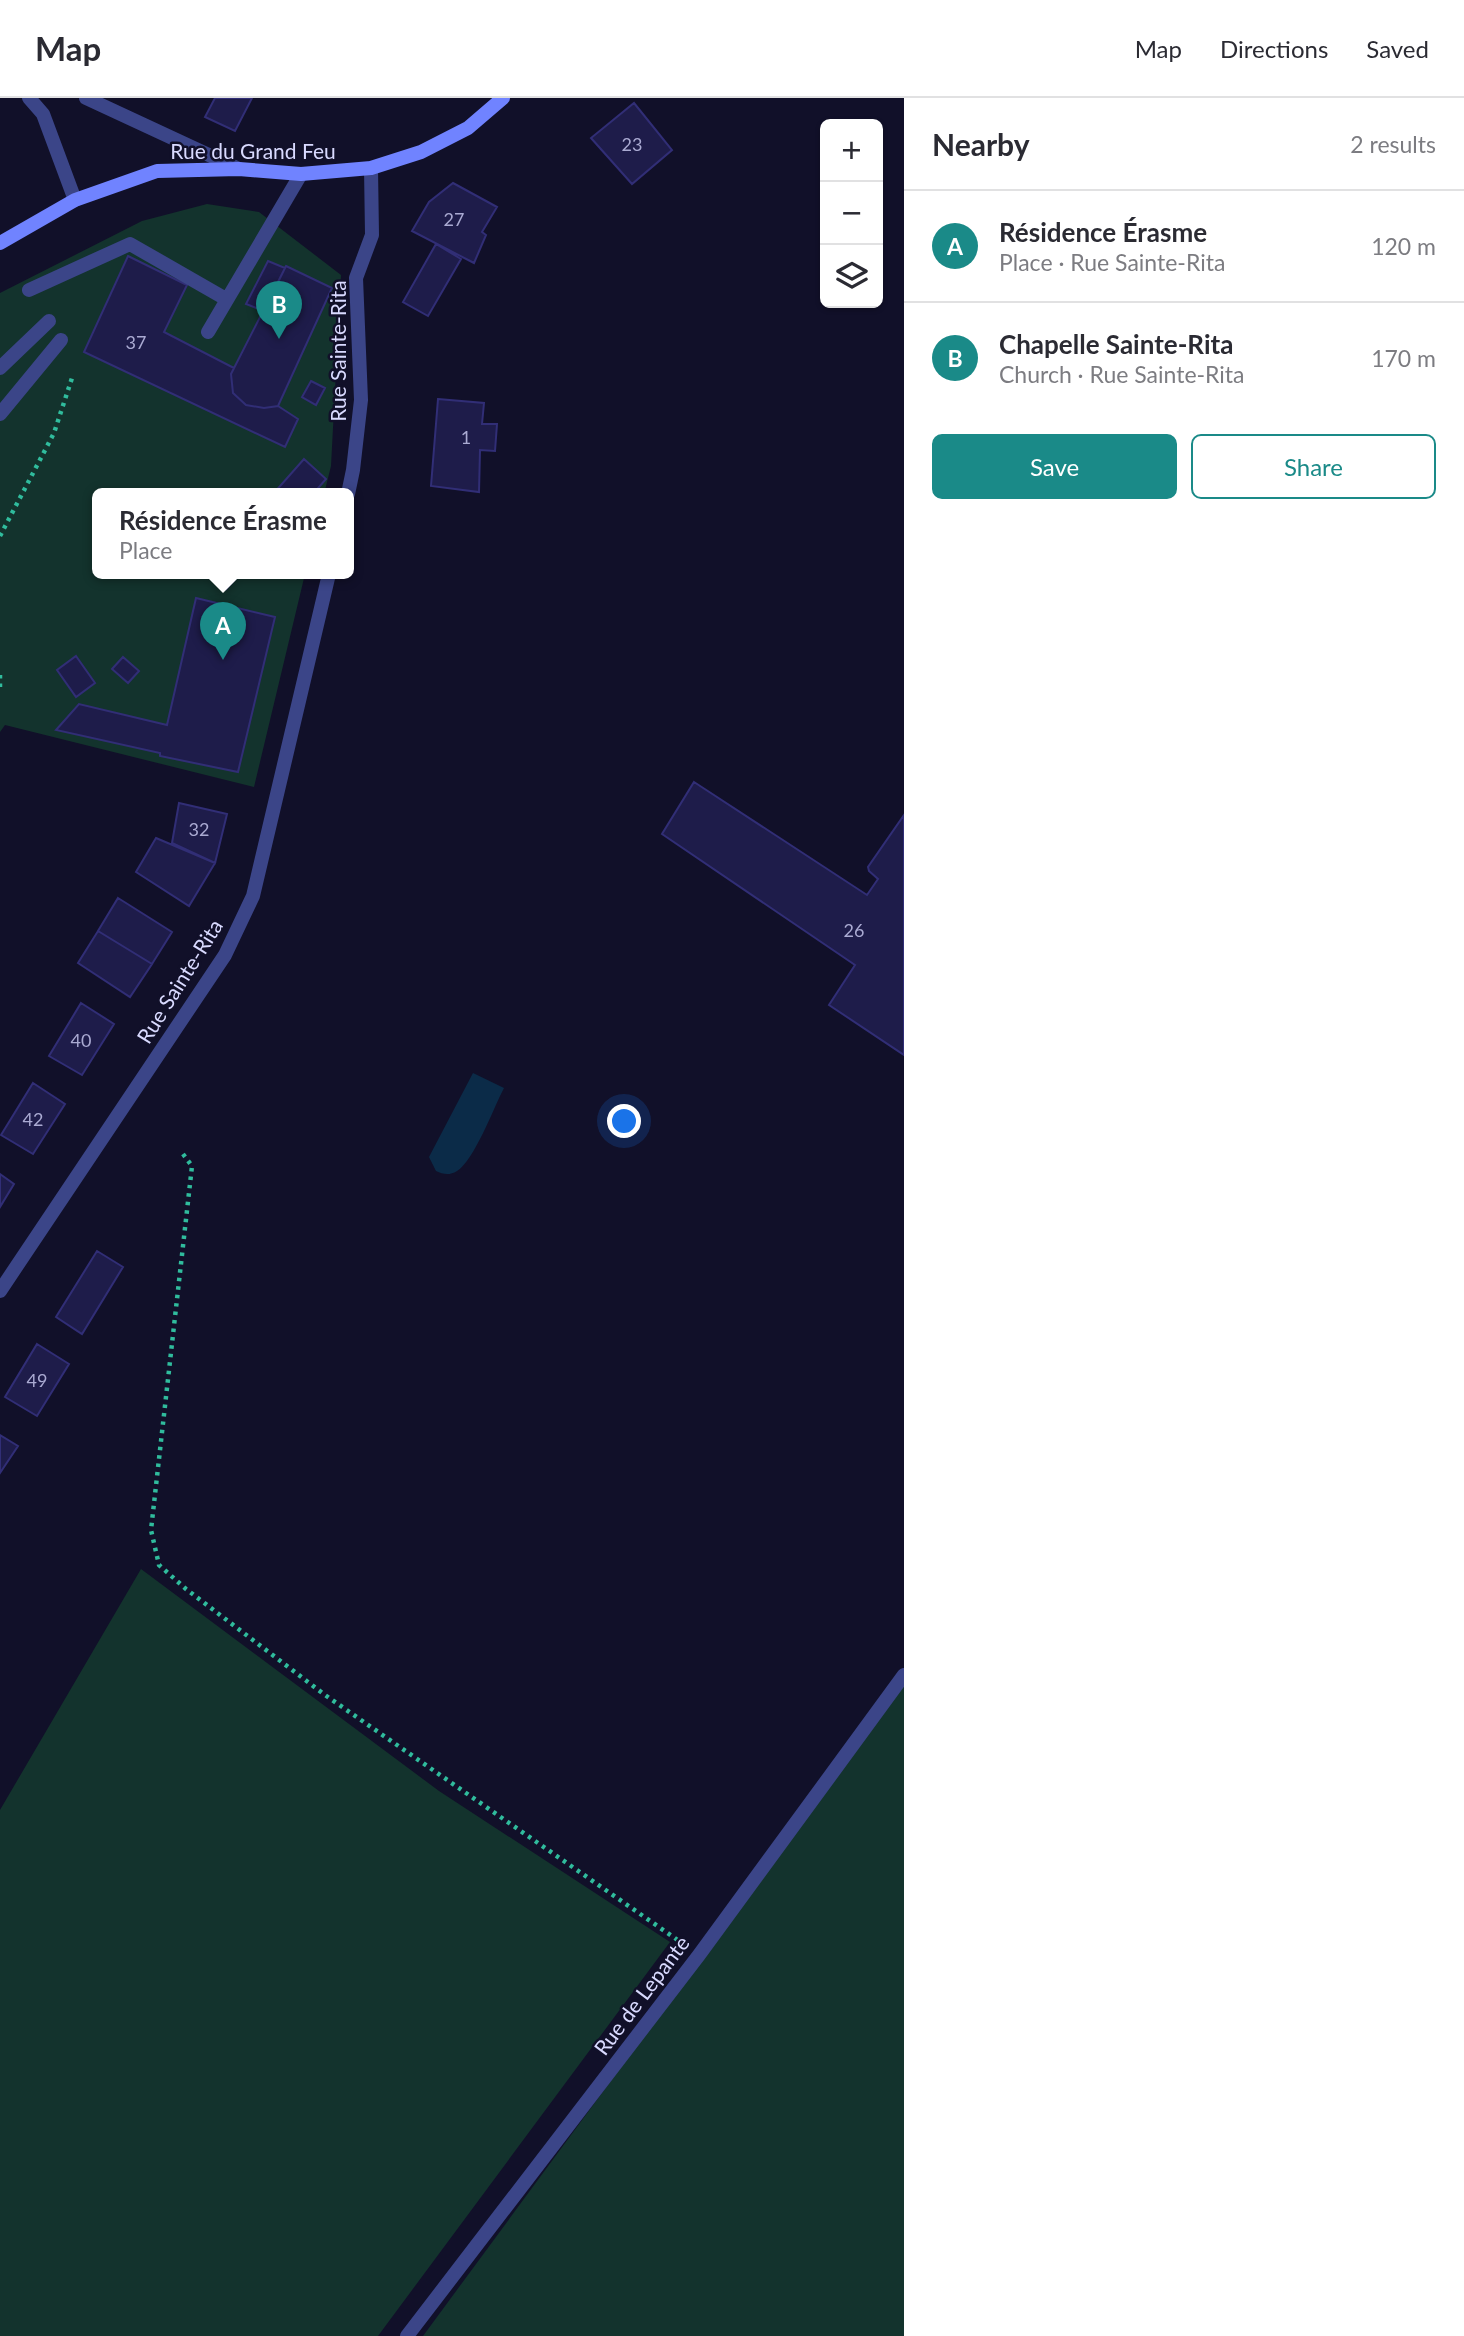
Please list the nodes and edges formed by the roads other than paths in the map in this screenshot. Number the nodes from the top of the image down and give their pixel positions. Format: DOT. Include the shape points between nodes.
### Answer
graph roads {
  1 [pos="29,98"];
  2 [pos="86,98"];
  3 [pos="503,98"];
  4 [pos="371,168"];
  5 [pos="239,169"];
  6 [pos="301,174"];
  7 [pos="75,200"];
  8 [pos="0,243"];
  9 [pos="29,290"];
  10 [pos="226,299"];
  11 [pos="49,321"];
  12 [pos="208,332"];
  13 [pos="61,340"];
  14 [pos="0,368"];
  15 [pos="0,414"];
  16 [pos="349,488"];
  17 [pos="328,579"];
  18 [pos="0,1291"];
  19 [pos="904,1675"];
  20 [pos="407,2336"];
  1 -- 7 [label="street" via="43,114"];
  2 -- 5 [label="street"];
  3 -- 4 [label="street, Rue du Grand Feu" via="468,128 421,152"];
  4 -- 6 [label="street, Rue du Grand Feu"];
  4 -- 16 [label="street, Rue Sainte-Rita" via="372,235 355,278 360,400"];
  5 -- 6 [label="street, Rue du Grand Feu"];
  5 -- 7 [label="street, Rue du Grand Feu" via="157,171"];
  6 -- 10 [label="street"];
  7 -- 8 [label="street, Rue du Grand Feu"];
  9 -- 10 [label="street" via="130,244"];
  10 -- 12 [label="street"];
  11 -- 14 [label="street"];
  13 -- 15 [label="street"];
  17 -- 18 [label="street, Rue Sainte-Rita" via="253,896 225,955"];
  19 -- 20 [label="street, Rue de Lepante" via="699,1955"];
}
